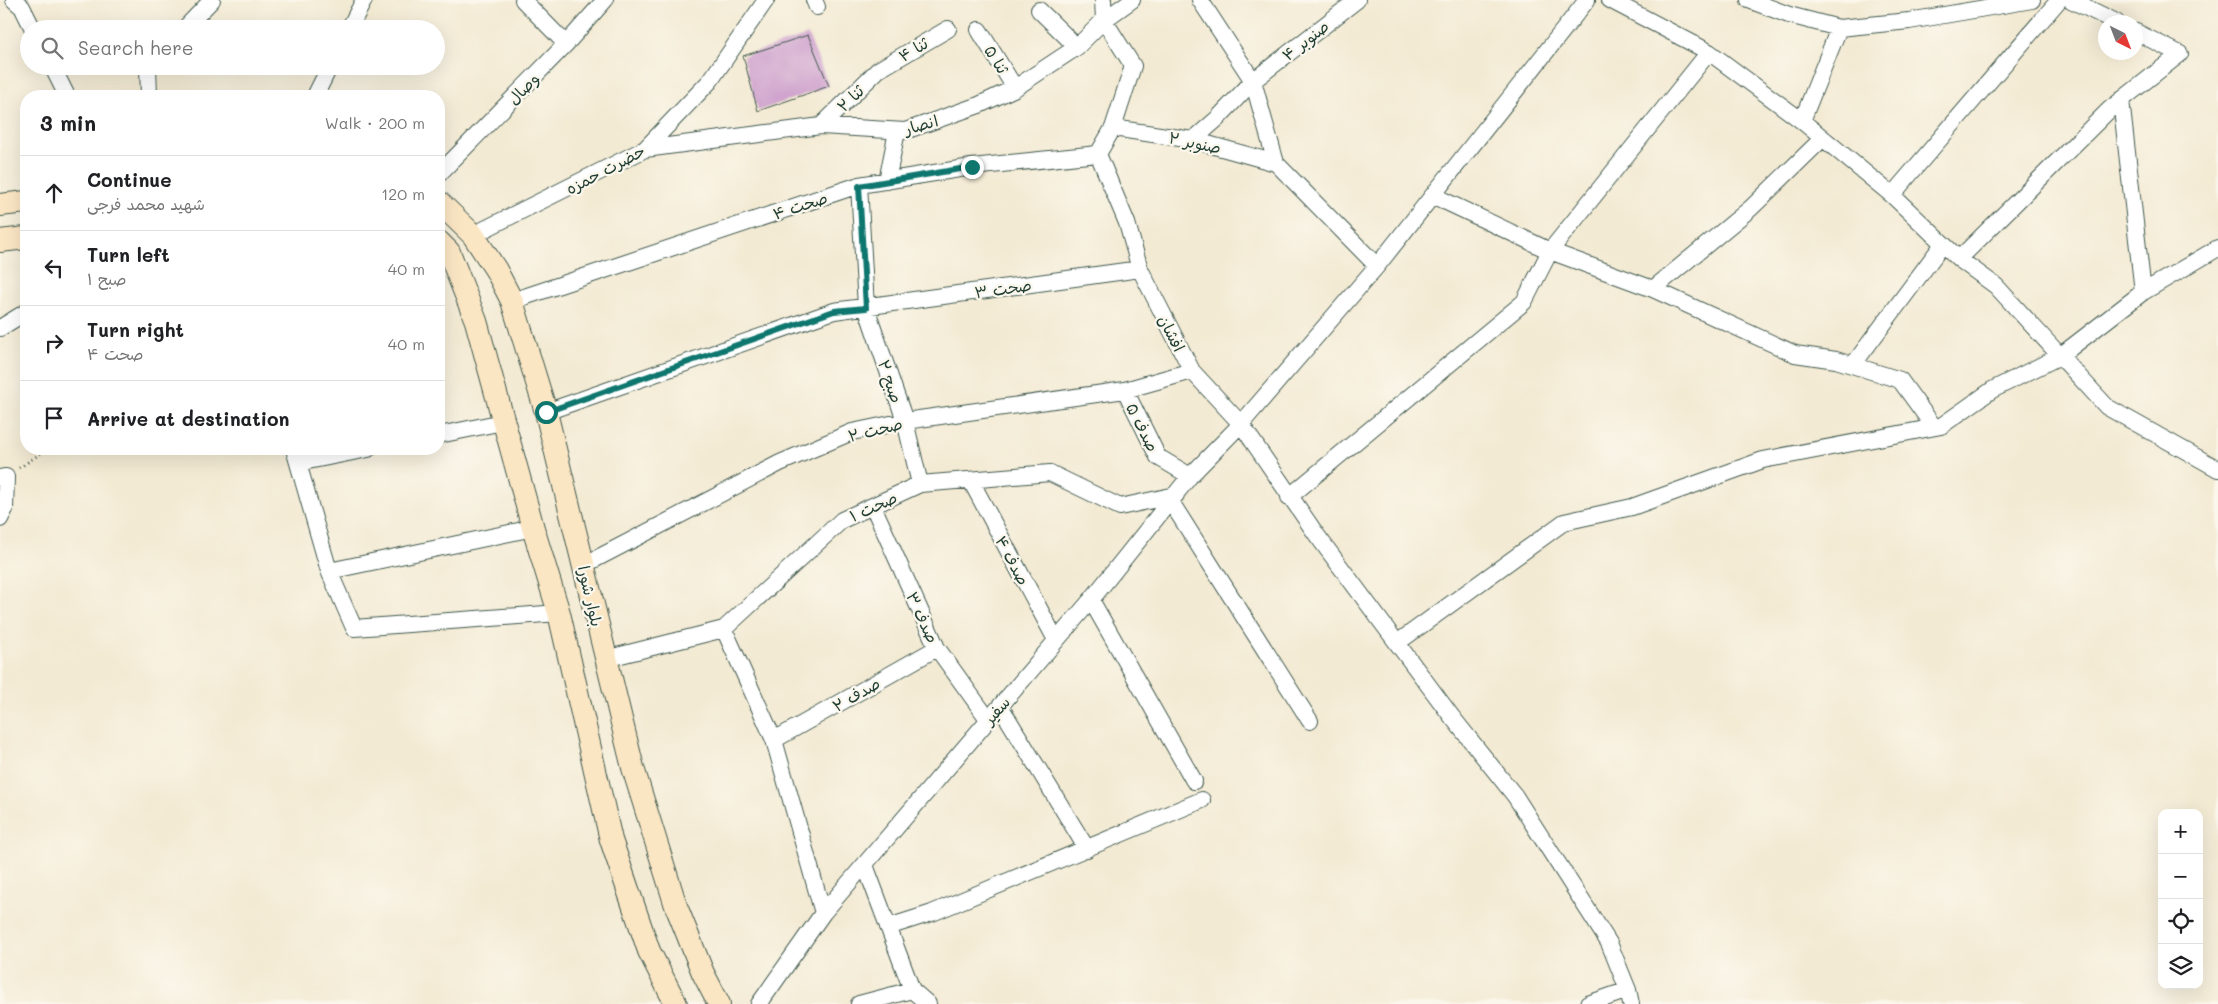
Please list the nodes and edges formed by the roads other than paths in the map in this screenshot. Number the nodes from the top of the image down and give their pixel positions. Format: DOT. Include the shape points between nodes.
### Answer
graph roads {
  1 [pos="212,0"];
  2 [pos="364,0"];
  3 [pos="523,0"];
  4 [pos="605,0"];
  5 [pos="766,0"];
  6 [pos="1104,0"];
  7 [pos="1132,0"];
  8 [pos="1200,0"];
  9 [pos="1357,0"];
  10 [pos="1587,0"];
  11 [pos="1610,0"];
  12 [pos="1749,0"];
  13 [pos="2032,0"];
  14 [pos="2059,0"];
  15 [pos="2071,0"];
  16 [pos="22,2"];
  17 [pos="1039,10"];
  18 [pos="2102,15"];
  19 [pos="29,20"];
  20 [pos="193,20"];
  21 [pos="354,20"];
  22 [pos="1104,20"];
  23 [pos="948,28"];
  24 [pos="1839,28"];
  25 [pos="979,30"];
  26 [pos="2143,36"];
  27 [pos="566,44"];
  28 [pos="1077,47"];
  29 [pos="1709,52"];
  30 [pos="878,70"];
  31 [pos="56,75"];
  32 [pos="149,75"];
  33 [pos="326,75"];
  34 [pos="1253,81"];
  35 [pos="1015,88"];
  36 [pos="64,90"];
  37 [pos="150,90"];
  38 [pos="318,90"];
  39 [pos="2121,100"];
  40 [pos="1802,121"];
  41 [pos="821,126"];
  42 [pos="1112,128"];
  43 [pos="897,131"];
  44 [pos="1823,138"];
  45 [pos="1194,140"];
  46 [pos="646,149"];
  47 [pos="1098,154"];
  48 [pos="1276,164"];
  49 [pos="445,168"];
  50 [pos="887,181"];
  51 [pos="859,186"];
  52 [pos="1892,195"];
  53 [pos="1434,196"];
  54 [pos="20,203"];
  55 [pos="0,205"];
  56 [pos="445,208"];
  57 [pos="473,235"];
  58 [pos="20,238"];
  59 [pos="0,240"];
  60 [pos="1943,244"];
  61 [pos="445,248"];
  62 [pos="2218,248"];
  63 [pos="1550,251"];
  64 [pos="1959,259"];
  65 [pos="1377,266"];
  66 [pos="1140,269"];
  67 [pos="1653,289"];
  68 [pos="2143,292"];
  69 [pos="512,300"];
  70 [pos="866,308"];
  71 [pos="20,316"];
  72 [pos="0,328"];
  73 [pos="2060,356"];
  74 [pos="1853,365"];
  75 [pos="1192,371"];
  76 [pos="1125,390"];
  77 [pos="546,412"];
  78 [pos="905,421"];
  79 [pos="503,422"];
  80 [pos="1241,424"];
  81 [pos="1934,427"];
  82 [pos="445,434"];
  83 [pos="300,455"];
  84 [pos="2218,469"];
  85 [pos="1190,476"];
  86 [pos="3,478"];
  87 [pos="971,481"];
  88 [pos="920,484"];
  89 [pos="1289,497"];
  90 [pos="1174,499"];
  91 [pos="873,506"];
  92 [pos="0,520"];
  93 [pos="533,528"];
  94 [pos="584,565"];
  95 [pos="329,571"];
  96 [pos="1091,600"];
  97 [pos="559,613"];
  98 [pos="724,629"];
  99 [pos="1056,640"];
  100 [pos="1396,643"];
  101 [pos="937,648"];
  102 [pos="568,652"];
  103 [pos="605,659"];
  104 [pos="1000,706"];
  105 [pos="988,719"];
  106 [pos="1310,721"];
  107 [pos="774,740"];
  108 [pos="1194,781"];
  109 [pos="1202,800"];
  110 [pos="1086,849"];
  111 [pos="865,865"];
  112 [pos="823,913"];
  113 [pos="888,926"];
  114 [pos="912,990"];
  115 [pos="1630,997"];
  116 [pos="676,1004"];
  117 [pos="719,1004"];
  118 [pos="759,1004"];
  119 [pos="859,1004"];
  120 [pos="928,1004"];
  121 [pos="1588,1004"];
  1 -- 20 [label="street"];
  2 -- 21 [label="street"];
  3 -- 27 [label="street"];
  4 -- 27 [label="street, وصال"];
  5 -- 46 [label="street, حضرت حمزه" via="710,81"];
  6 -- 22 [label="street"];
  7 -- 22 [label="street, انصار"];
  8 -- 34 [label="street"];
  9 -- 34 [label="street, صنوبر ۴"];
  10 -- 53 [label="street, سفیر"];
  11 -- 29 [label="street"];
  12 -- 24 [label="street"];
  13 -- 24 [label="street" via="1909,21"];
  14 -- 52 [label="street"];
  15 -- 18 [label="street"];
  16 -- 19 [label="street"];
  17 -- 28 [label="street"];
  22 -- 28 [label="street, انصار"];
  22 -- 42 [label="street" via="1133,66"];
  23 -- 30 [label="street, ثنا ۴"];
  24 -- 40 [label="street"];
  25 -- 35 [label="street, ثنا ۵"];
  26 -- 39 [label="street" via="2180,54"];
  27 -- 49 [label="street, وصال"];
  28 -- 35 [label="street, انصار"];
  29 -- 40 [label="street"];
  29 -- 63 [label="street"];
  30 -- 41 [label="street, ثنا ۲"];
  31 -- 36 [label="street"];
  32 -- 37 [label="street"];
  33 -- 38 [label="street"];
  34 -- 45 [label="street, صنوبر ۴"];
  34 -- 48 [label="street"];
  35 -- 43 [label="street, انصار" via="979,105"];
  39 -- 64 [label="street"];
  39 -- 68 [label="street"];
  40 -- 44 [label="street"];
  41 -- 43 [label="street, انصار"];
  41 -- 46 [label="street, انصار"];
  42 -- 45 [label="street, صنوبر ۲"];
  42 -- 47 [label="street"];
  43 -- 50 [label="street"];
  44 -- 52 [label="street"];
  44 -- 67 [label="street" via="1752,208"];
  45 -- 48 [label="street, صنوبر ۲"];
  46 -- 57 [label="street, حضرت حمزه"];
  47 -- 50 [label="street, صحت ۴" via="972,167"];
  47 -- 66 [label="street, افشان" via="1127,223"];
  48 -- 65 [label="street"];
  50 -- 51 [label="street, صحت ۴"];
  51 -- 69 [label="street, صحت ۴"];
  51 -- 70 [label="street, صبح ۲"];
  52 -- 60 [label="street"];
  53 -- 63 [label="street"];
  53 -- 65 [label="street, سفیر"];
  54 -- 55 [label="main road"];
  56 -- 57 [label="main road, بلوار شورا"];
  57 -- 69 [label="main road, بلوار شورا"];
  58 -- 59 [label="main road"];
  60 -- 64 [label="street"];
  60 -- 74 [label="street"];
  61 -- 79 [label="main road" via="476,322"];
  62 -- 68 [label="street"];
  63 -- 67 [label="street"];
  63 -- 89 [label="street" via="1524,302"];
  64 -- 73 [label="street" via="1996,286"];
  65 -- 80 [label="street, سفیر"];
  66 -- 70 [label="street, صحت ۳"];
  66 -- 75 [label="street, افشان"];
  67 -- 74 [label="street" via="1795,354"];
  68 -- 73 [label="street"];
  69 -- 77 [label="main road, بلوار شورا"];
  70 -- 77 [label="street, صحت ۳" via="834,311"];
  70 -- 78 [label="street, صبح ۲"];
  71 -- 72 [label="street"];
  73 -- 81 [label="street" via="1992,390"];
  73 -- 84 [label="street" via="2107,407"];
  74 -- 81 [label="street" via="1900,380"];
  75 -- 76 [label="street, صحت ۲"];
  75 -- 80 [label="street, افشان"];
  76 -- 78 [label="street, صحت ۲"];
  76 -- 85 [label="street, صدف ۵" via="1158,457"];
  77 -- 94 [label="main road, بلوار شورا"];
  78 -- 88 [label="street, صبح ۲"];
  78 -- 94 [label="street, صحت ۲" via="852,432 780,463"];
  79 -- 82 [label="street"];
  79 -- 93 [label="main road"];
  80 -- 85 [label="street, سفیر"];
  80 -- 89 [label="street, افشان"];
  81 -- 100 [label="street" via="1763,460 1632,507 1564,522"];
  83 -- 95 [label="street"];
  85 -- 90 [label="street, سفیر"];
  86 -- 92 [label="street" via="5,509"];
  87 -- 88 [label="street, صحت ۱"];
  87 -- 90 [label="street, صحت ۱" via="1050,473 1120,507"];
  87 -- 99 [label="street, صدف ۴"];
  88 -- 91 [label="street, صحت ۱"];
  89 -- 100 [label="street, افشان"];
  90 -- 96 [label="street, سفیر"];
  90 -- 106 [label="street"];
  91 -- 98 [label="street, صحت ۱" via="842,520"];
  91 -- 101 [label="street, صدف ۳"];
  93 -- 95 [label="street"];
  93 -- 97 [label="main road"];
  94 -- 103 [label="main road, بلوار شورا"];
  95 -- 97 [label="street" via="354,628"];
  96 -- 99 [label="street, سفیر"];
  96 -- 108 [label="street"];
  97 -- 102 [label="main road"];
  98 -- 103 [label="street, صحت ۱"];
  98 -- 107 [label="street"];
  99 -- 104 [label="street, سفیر"];
  100 -- 115 [label="street, افشان" via="1515,796 1609,943"];
  101 -- 105 [label="street, صدف ۳"];
  101 -- 107 [label="street, صدف ۲"];
  102 -- 103 [label="main road"];
  102 -- 116 [label="main road" via="611,840 649,951"];
  103 -- 117 [label="main road, بلوار شورا" via="633,768 676,906"];
  104 -- 105 [label="street, سفیر"];
  104 -- 110 [label="street"];
  105 -- 111 [label="street, سفیر"];
  107 -- 112 [label="street"];
  109 -- 110 [label="street"];
  110 -- 113 [label="street" via="932,913"];
  111 -- 112 [label="street, سفیر"];
  111 -- 113 [label="street"];
  112 -- 118 [label="street, سفیر"];
  113 -- 114 [label="street"];
  114 -- 119 [label="street"];
  114 -- 120 [label="street"];
  115 -- 121 [label="street"];
}
